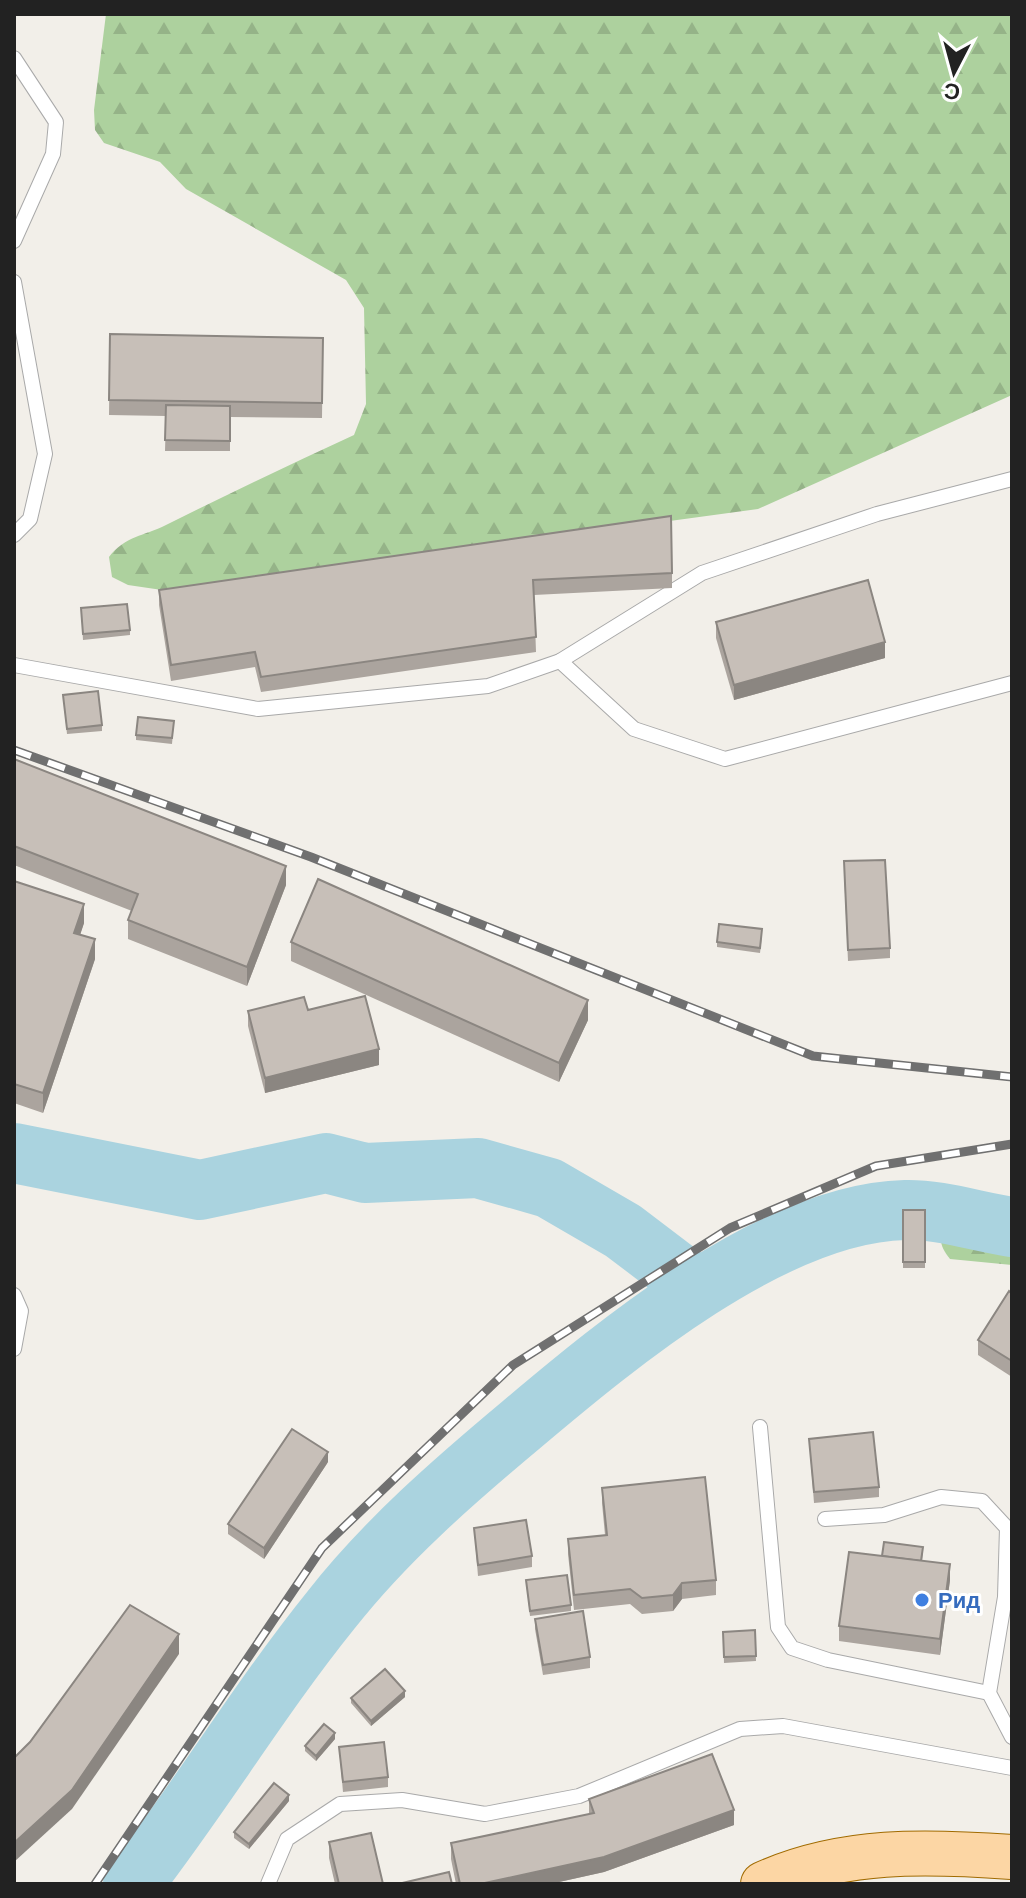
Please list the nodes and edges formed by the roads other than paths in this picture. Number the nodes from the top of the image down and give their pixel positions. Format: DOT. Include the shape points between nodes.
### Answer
graph roads {
  1 [pos="14,58"];
  2 [pos="14,241"];
  3 [pos="14,282"];
  4 [pos="1012,479"];
  5 [pos="14,535"];
  6 [pos="560,661"];
  7 [pos="14,665"];
  8 [pos="1012,683"];
  9 [pos="14,1295"];
  10 [pos="14,1349"];
  11 [pos="760,1427"];
  12 [pos="825,1519"];
  13 [pos="989,1693"];
  14 [pos="1012,1737"];
  15 [pos="1012,1768"];
  16 [pos="1012,1857"];
  17 [pos="268,1884"];
  18 [pos="763,1884"];
  1 -- 2 [label="lane" via="56,122 53,154"];
  3 -- 5 [label="lane" via="45,454 30,519"];
  4 -- 6 [label="lane" via="877,514 702,573"];
  6 -- 7 [label="lane" via="488,686 258,709"];
  6 -- 8 [label="lane" via="634,729 725,759"];
  9 -- 10 [label="lane" via="21,1311"];
  11 -- 13 [label="lane" via="778,1627 792,1648"];
  12 -- 13 [label="lane" via="884,1515 941,1497 982,1501 1007,1528 1005,1597"];
  13 -- 14 [label="lane"];
  15 -- 17 [label="lane" via="783,1726 740,1729 579,1796 485,1814 402,1800 340,1804 287,1839"];
  16 -- 18 [label="main road" via="874,1854 801,1867"];
}
